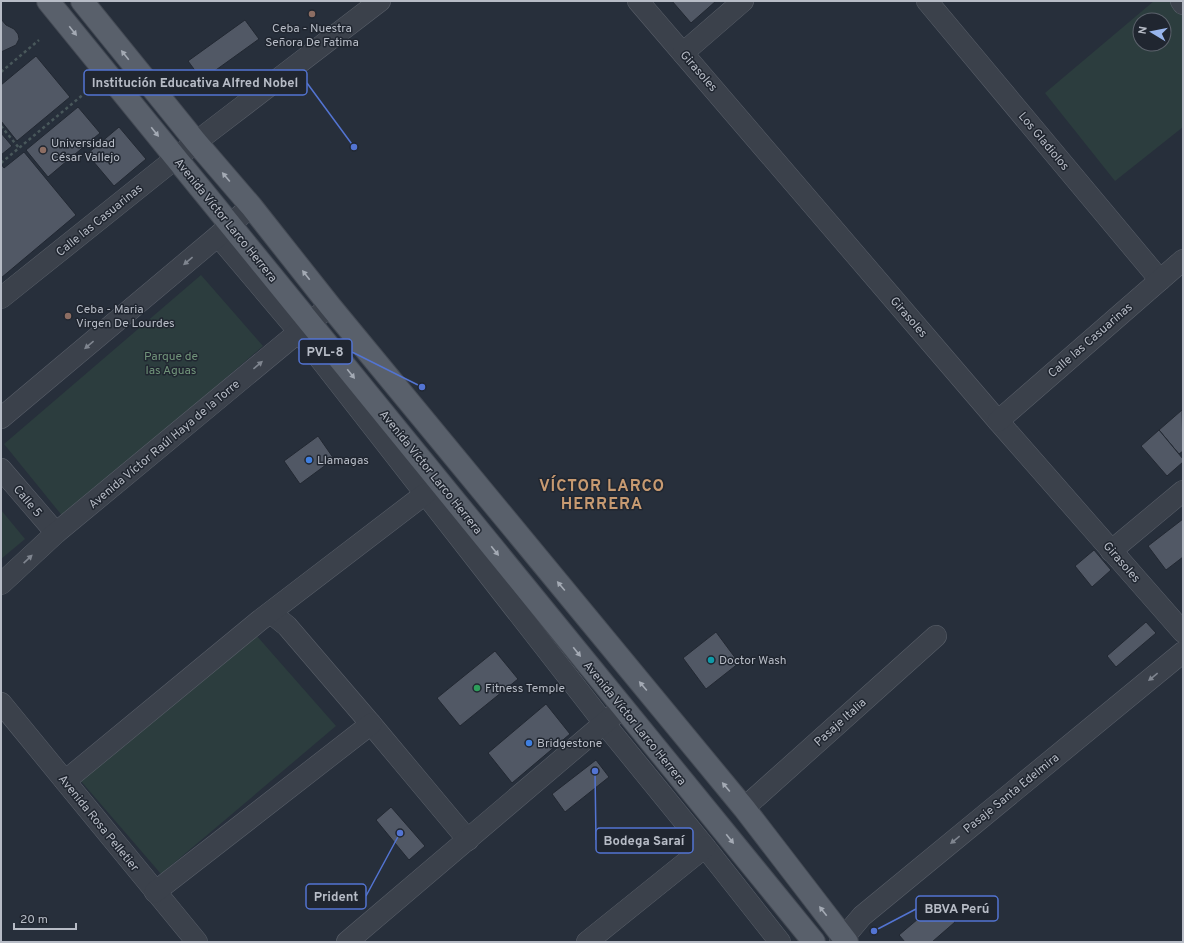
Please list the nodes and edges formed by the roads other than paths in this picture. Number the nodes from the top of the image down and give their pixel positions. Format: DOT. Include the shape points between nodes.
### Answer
graph roads {
  1 [pos="48,1"];
  2 [pos="82,1"];
  3 [pos="380,1"];
  4 [pos="638,1"];
  5 [pos="743,1"];
  6 [pos="927,1"];
  7 [pos="1181,1"];
  8 [pos="1183,4"];
  9 [pos="683,53"];
  10 [pos="196,142"];
  11 [pos="176,158"];
  12 [pos="251,206"];
  13 [pos="224,230"];
  14 [pos="1183,260"];
  15 [pos="1160,280"];
  16 [pos="1,298"];
  17 [pos="330,306"];
  18 [pos="304,327"];
  19 [pos="1,418"];
  20 [pos="998,421"];
  21 [pos="1,469"];
  22 [pos="1183,491"];
  23 [pos="425,494"];
  24 [pos="56,533"];
  25 [pos="1111,551"];
  26 [pos="1,584"];
  27 [pos="271,613"];
  28 [pos="1183,632"];
  29 [pos="936,636"];
  30 [pos="1183,652"];
  31 [pos="1,703"];
  32 [pos="623,707"];
  33 [pos="604,723"];
  34 [pos="371,724"];
  35 [pos="65,781"];
  36 [pos="744,808"];
  37 [pos="468,840"];
  38 [pos="705,847"];
  39 [pos="155,892"];
  40 [pos="844,941"];
  41 [pos="197,942"];
  42 [pos="347,942"];
  43 [pos="587,942"];
  44 [pos="780,942"];
  45 [pos="814,942"];
  1 -- 11 [label="main road, Avenida Víctor Larco Herrera, one-way"];
  10 -- 2 [label="main road, one-way"];
  3 -- 10 [label="street, Calle las Casuarinas"];
  4 -- 9 [label="street, Girasoles"];
  5 -- 9 [label="street"];
  6 -- 15 [label="street, Los Gladiolos"];
  7 -- 8 [label="street"];
  9 -- 20 [label="street, Girasoles"];
  10 -- 11 [label="street, Calle las Casuarinas"];
  12 -- 10 [label="main road, one-way"];
  11 -- 13 [label="main road, Avenida Víctor Larco Herrera"];
  11 -- 16 [label="street, Calle las Casuarinas"];
  12 -- 13 [label="street"];
  17 -- 12 [label="main road, one-way"];
  13 -- 18 [label="main road, Avenida Víctor Larco Herrera"];
  13 -- 19 [label="street, one-way"];
  14 -- 15 [label="street, Calle las Casuarinas"];
  15 -- 20 [label="street, Calle las Casuarinas"];
  17 -- 18 [label="street, Avenida Víctor Raúl Haya de la Torre"];
  36 -- 17 [label="main road, one-way"];
  18 -- 23 [label="street, Avenida Víctor Larco Herrera"];
  24 -- 18 [label="street, Avenida Víctor Raúl Haya de la Torre, one-way"];
  18 -- 32 [label="main road, Avenida Víctor Larco Herrera, one-way"];
  20 -- 25 [label="street, Girasoles"];
  21 -- 24 [label="street, Calle 5"];
  22 -- 25 [label="street"];
  23 -- 27 [label="street"];
  23 -- 33 [label="street, Avenida Víctor Larco Herrera"];
  26 -- 24 [label="street, Avenida Víctor Raúl Haya de la Torre, one-way"];
  25 -- 28 [label="street, Girasoles"];
  27 -- 34 [label="street" via="287,626"];
  27 -- 35 [label="street"];
  29 -- 36 [label="street, Pasaje Italia"];
  30 -- 40 [label="street, Pasaje Santa Edelmira, one-way" via="862,916"];
  31 -- 35 [label="street, Avenida Rosa Pelletier"];
  32 -- 33 [label="street"];
  32 -- 45 [label="main road, Avenida Víctor Larco Herrera, one-way"];
  33 -- 37 [label="street"];
  33 -- 38 [label="street, Avenida Víctor Larco Herrera"];
  34 -- 37 [label="street"];
  34 -- 39 [label="street"];
  35 -- 39 [label="street, Avenida Rosa Pelletier"];
  40 -- 36 [label="main road, one-way"];
  37 -- 42 [label="street"];
  38 -- 43 [label="street"];
  38 -- 44 [label="street, Avenida Víctor Larco Herrera"];
  39 -- 41 [label="street, Avenida Rosa Pelletier"];
}
